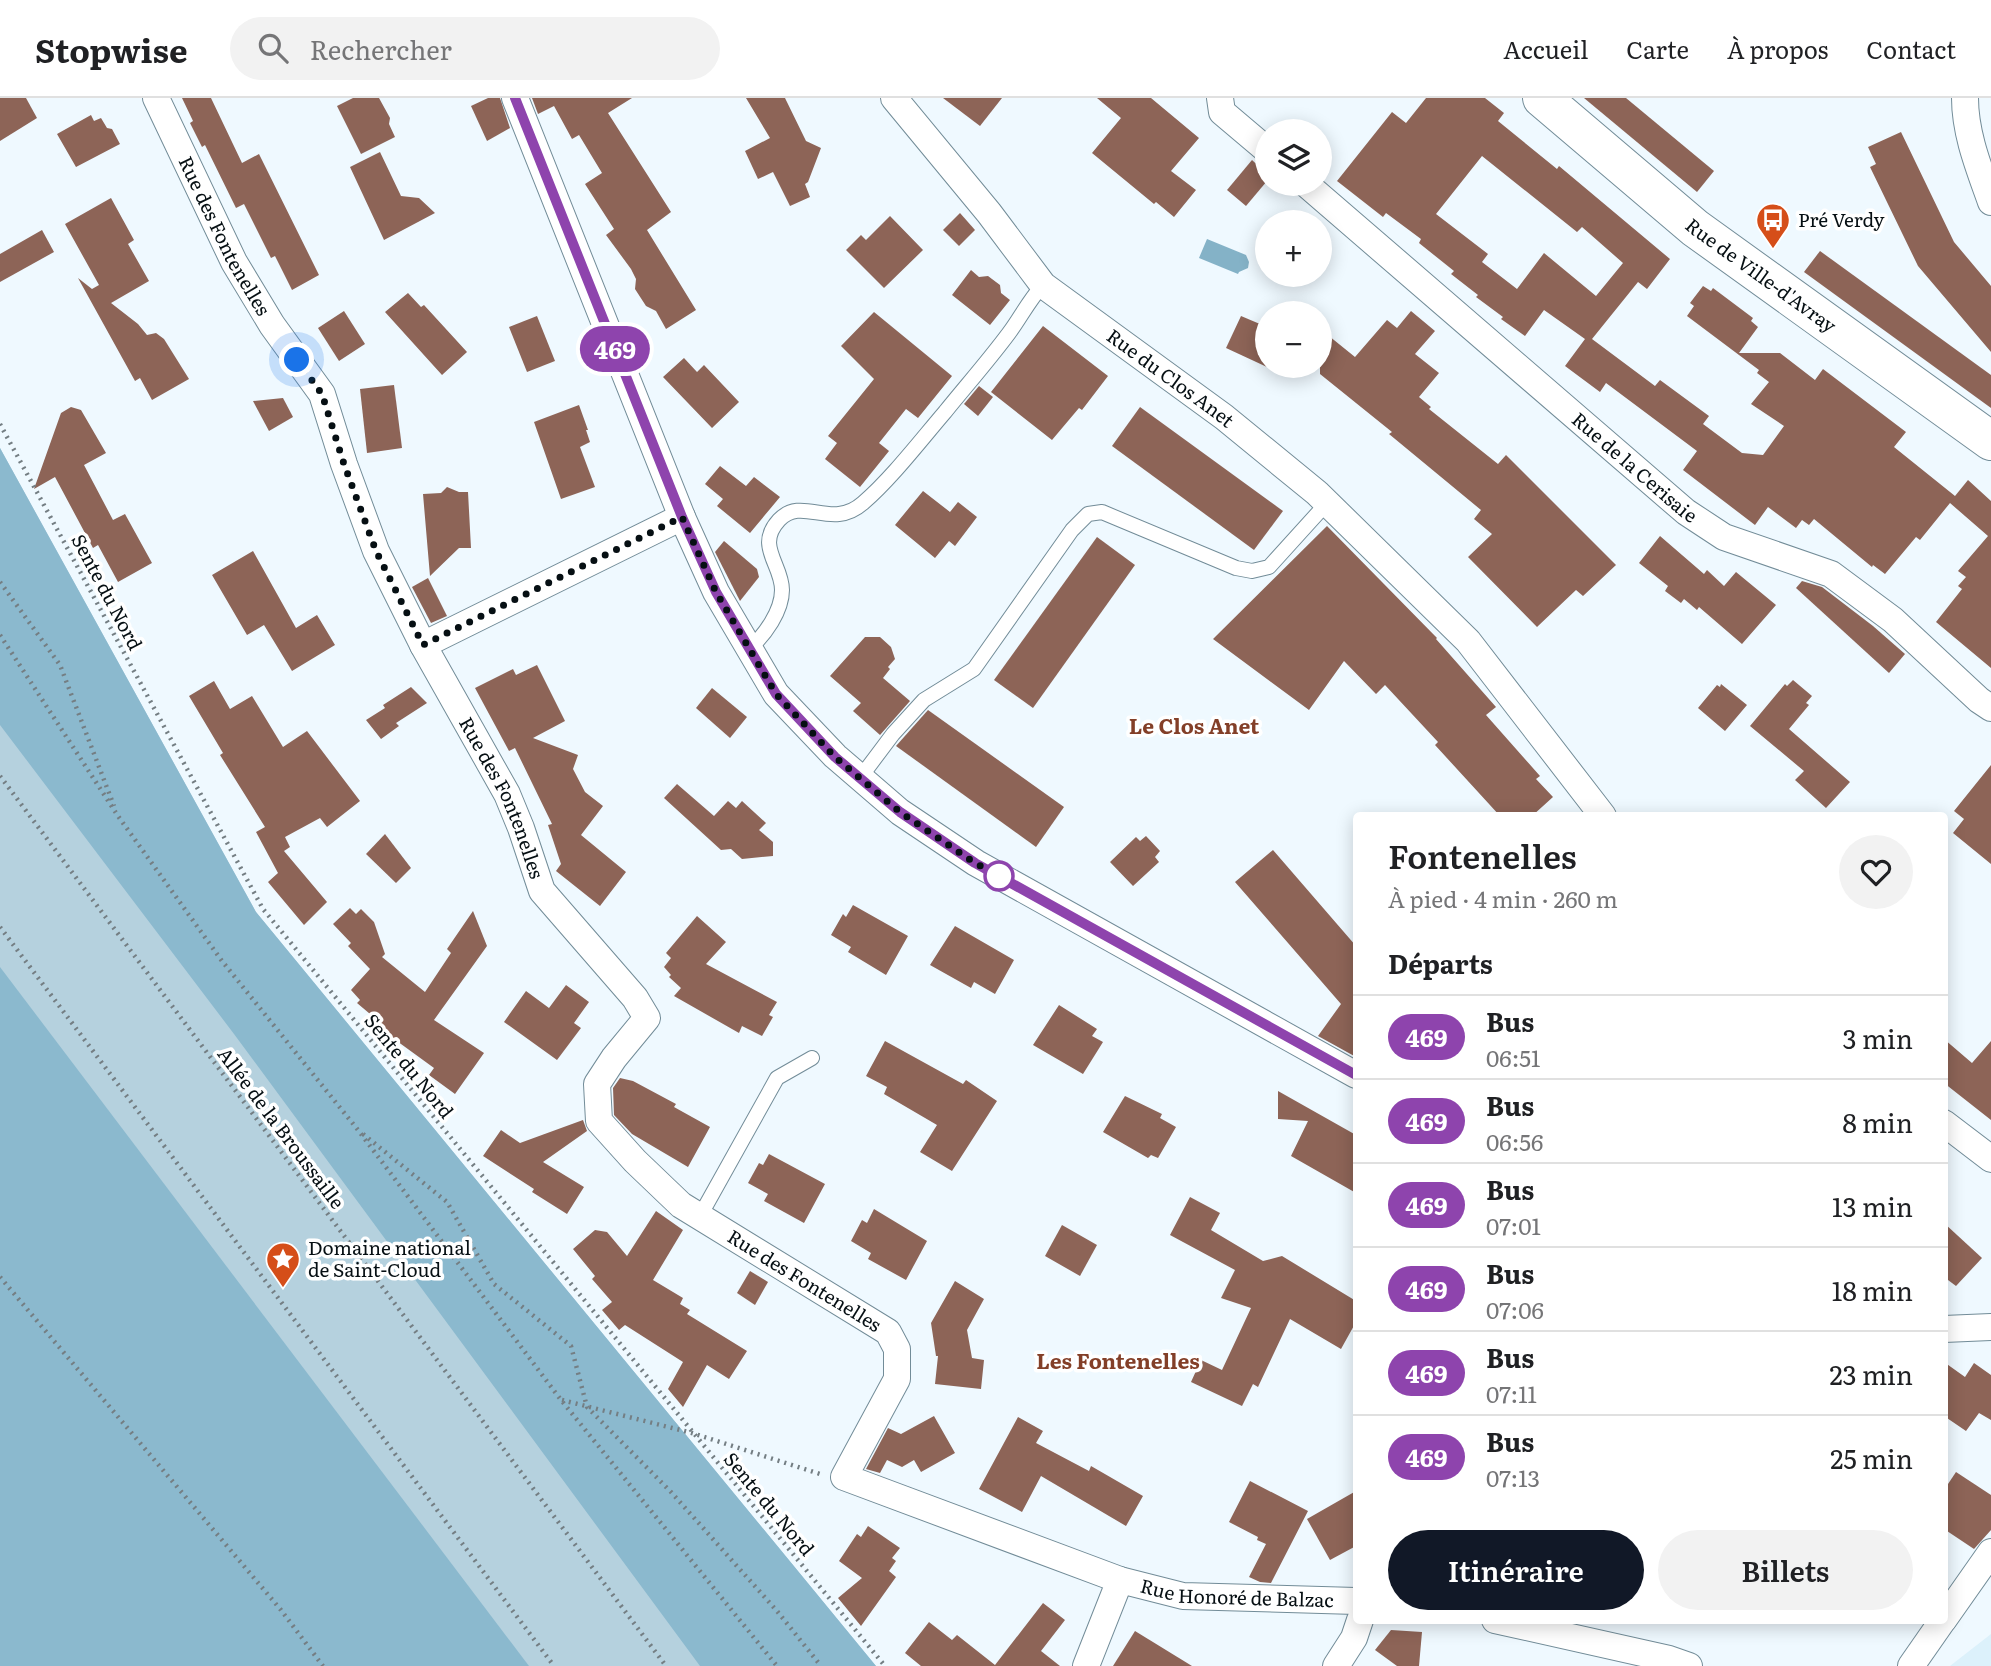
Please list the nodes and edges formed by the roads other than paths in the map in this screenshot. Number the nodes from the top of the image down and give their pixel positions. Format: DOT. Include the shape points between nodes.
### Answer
graph roads {
  1 [pos="156,98"];
  2 [pos="515,98"];
  3 [pos="894,98"];
  4 [pos="1220,98"];
  5 [pos="1542,98"];
  6 [pos="1965,98"];
  7 [pos="1255,140"];
  8 [pos="1320,196"];
  9 [pos="1991,202"];
  10 [pos="1042,285"];
  11 [pos="1991,441"];
  12 [pos="1327,503"];
  13 [pos="682,517"];
  14 [pos="423,645"];
  15 [pos="750,649"];
  16 [pos="1991,708"];
  17 [pos="860,778"];
  18 [pos="1601,812"];
  19 [pos="812,1058"];
  20 [pos="1353,1073"];
  21 [pos="1948,1127"];
  22 [pos="1991,1160"];
  23 [pos="700,1216"];
  24 [pos="1991,1327"];
  25 [pos="1948,1329"];
  26 [pos="1991,1552"];
  27 [pos="1120,1580"];
  28 [pos="1353,1601"];
  29 [pos="1948,1614"];
  30 [pos="1359,1624"];
  31 [pos="1513,1624"];
  32 [pos="1941,1624"];
  33 [pos="1086,1666"];
  34 [pos="1336,1666"];
  35 [pos="1689,1666"];
  36 [pos="1911,1666"];
  1 -- 14 [label="street, Rue des Fontenelles" via="234,262 322,394 376,551"];
  2 -- 13 [label="street"];
  3 -- 10 [label="street, Rue du Clos Anet"];
  4 -- 7 [label="street" via="1222,112"];
  5 -- 11 [label="main road, Rue de Ville-d'Avray" via="1695,228"];
  6 -- 9 [label="street" via="1975,159"];
  8 -- 16 [label="street, Rue de la Cerisaie" via="1686,512 1724,537 1830,574 1893,620"];
  10 -- 12 [label="street, Rue du Clos Anet" via="1224,417"];
  10 -- 15 [label="lane" via="918,444 862,504 836,516 799,510 778,521 769,553 783,591 768,631"];
  12 -- 17 [label="lane" via="1269,568 1252,571 1102,512 1088,514 974,669 924,700"];
  12 -- 18 [label="street, Rue du Clos Anet" via="1468,641"];
  13 -- 14 [label="street"];
  13 -- 15 [label="street" via="716,592"];
  14 -- 23 [label="street, Rue des Fontenelles" via="507,794 542,891 647,1018 597,1084 599,1121 681,1205"];
  15 -- 17 [label="street" via="776,694"];
  17 -- 20 [label="street" via="900,812 975,863"];
  19 -- 23 [label="lane" via="777,1079"];
  21 -- 22 [label="street"];
  23 -- 27 [label="street, Rue des Fontenelles" via="888,1332 897,1349 897,1379 844,1477"];
  24 -- 25 [label="street"];
  26 -- 29 [label="street"];
  27 -- 28 [label="street, Rue Honoré de Balzac" via="1183,1596"];
  27 -- 33 [label="street"];
  30 -- 34 [label="street"];
  31 -- 35 [label="street"];
  32 -- 36 [label="street"];
}
